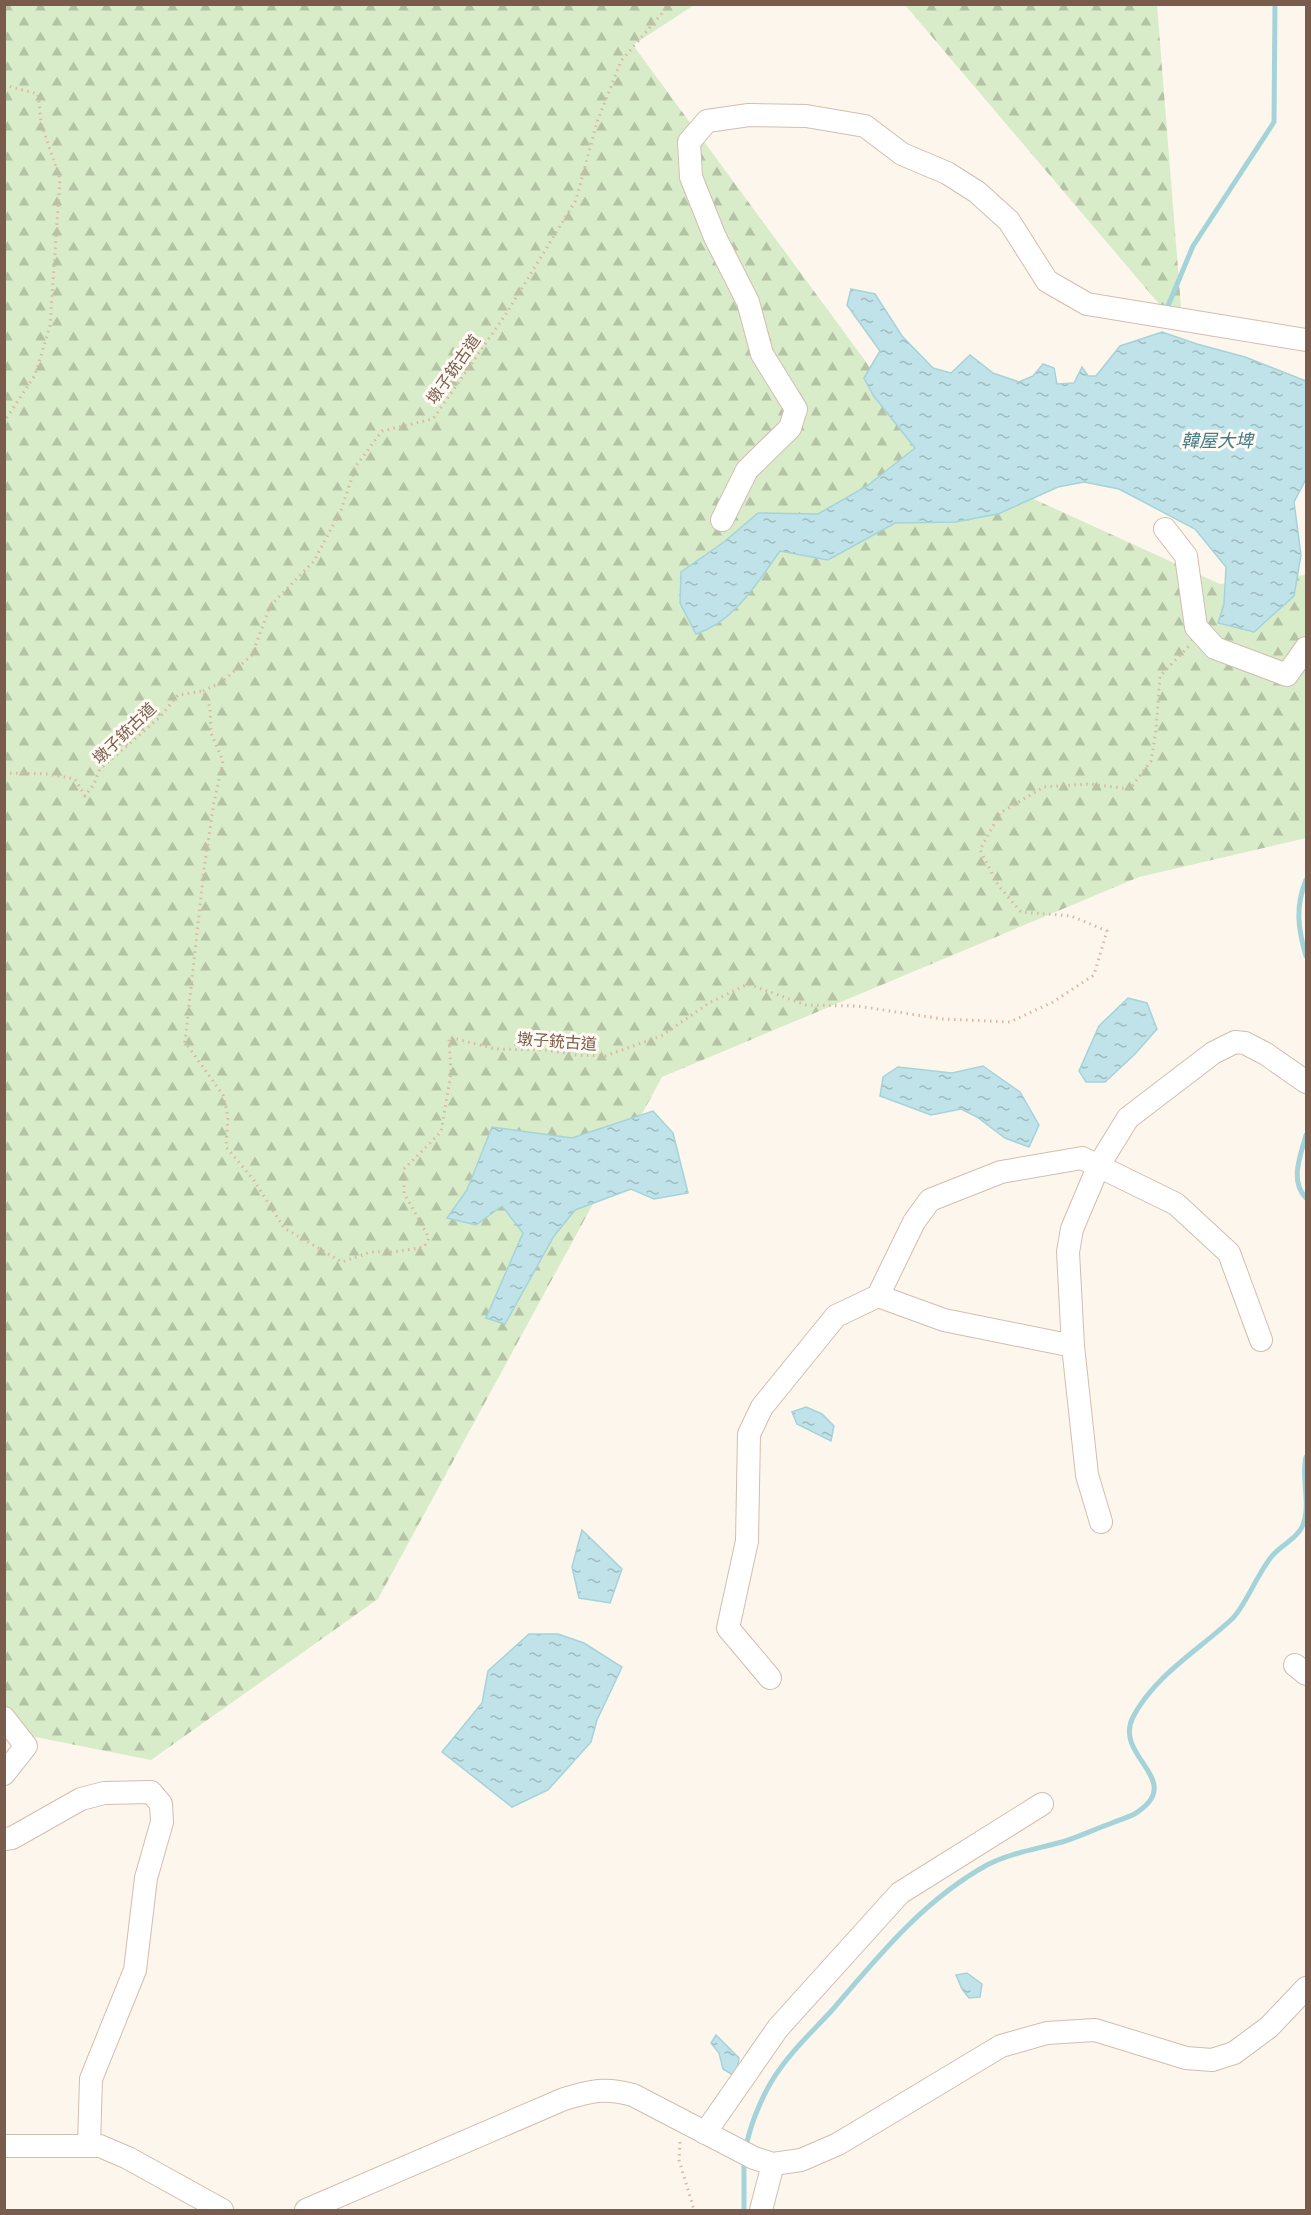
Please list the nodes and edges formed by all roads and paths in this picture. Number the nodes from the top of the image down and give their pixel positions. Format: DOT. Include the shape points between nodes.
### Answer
graph roads {
  1 [pos="670,4"];
  2 [pos="4,85"];
  3 [pos="1306,340"];
  4 [pos="4,423"];
  5 [pos="722,520"];
  6 [pos="1165,529"];
  7 [pos="1202,634"];
  8 [pos="1306,648"];
  9 [pos="204,691"];
  10 [pos="4,773"];
  11 [pos="1306,1082"];
  12 [pos="1099,1165"];
  13 [pos="878,1296"];
  14 [pos="1261,1340"];
  15 [pos="1072,1346"];
  16 [pos="1101,1522"];
  17 [pos="770,1678"];
  18 [pos="4,1718"];
  19 [pos="4,1774"];
  20 [pos="1042,1804"];
  21 [pos="4,1839"];
  22 [pos="1306,1988"];
  23 [pos="697,2128"];
  24 [pos="89,2145"];
  25 [pos="4,2146"];
  26 [pos="755,2157"];
  27 [pos="222,2211"];
  28 [pos="306,2211"];
  29 [pos="694,2211"];
  30 [pos="761,2211"];
  1 -- 9 [label="path, 墩子銃古道" via="621,61 597,122 576,200 506,314 433,419 382,431 356,466 341,510 314,561 270,606 252,655 222,682"];
  2 -- 4 [label="path" via="38,94 41,123 60,179 50,326 35,375"];
  3 -- 5 [label="lane" via="1087,304 1047,281 1009,221 977,192 947,173 902,154 865,126 806,116 749,115 707,122 689,142 691,177 715,237 748,302 762,354 796,409 790,428 747,470"];
  6 -- 7 [label="lane" via="1186,556 1196,627"];
  7 -- 8 [label="lane" via="1215,648 1287,675"];
  7 -- 9 [label="path, 墩子銃古道" via="1160,676 1150,761 1130,789 1089,784 1044,788 1000,813 980,850 998,885 1021,912 1071,916 1107,931 1094,975 1053,1002 1010,1022 944,1019 857,1006 806,1005 748,984 709,1003 661,1036 605,1056 495,1050 449,1037 451,1074 441,1132 404,1169 404,1193 429,1238 424,1247 371,1252 342,1262 284,1228 254,1179 226,1147 228,1117 223,1095 185,1042 213,802 223,761 211,733 210,707"];
  9 -- 10 [label="path, 墩子銃古道" via="178,695 159,718 100,769 85,796 75,779"];
  11 -- 12 [label="lane" via="1266,1054 1235,1042 1214,1053 1128,1118"];
  12 -- 13 [label="lane" via="1082,1158 1001,1172 930,1200 914,1222"];
  12 -- 14 [label="lane" via="1176,1204 1229,1253"];
  12 -- 15 [label="lane" via="1072,1229 1068,1252"];
  13 -- 15 [label="lane" via="944,1320"];
  13 -- 17 [label="lane" via="836,1316 762,1407 749,1434 747,1541 728,1629"];
  15 -- 16 [label="lane" via="1087,1475"];
  18 -- 19 [label="lane" via="26,1746"];
  20 -- 23 [label="lane" via="900,1893 778,2028"];
  21 -- 24 [label="lane" via="81,1799 104,1793 151,1792 161,1804 162,1822 146,1878 135,1970 91,2079"];
  22 -- 26 [label="lane" via="1269,2027 1234,2053 1212,2060 1186,2058 1095,2030 1047,2033 1001,2046 838,2144 801,2160"];
  23 -- 26 [label="lane"];
  23 -- 28 [label="lane" via="633,2095 594,2090 564,2099"];
  23 -- 29 [label="path" via="679,2145 679,2160"];
  24 -- 25 [label="lane"];
  24 -- 27 [label="lane" via="128,2158"];
  26 -- 30 [label="lane"];
}
